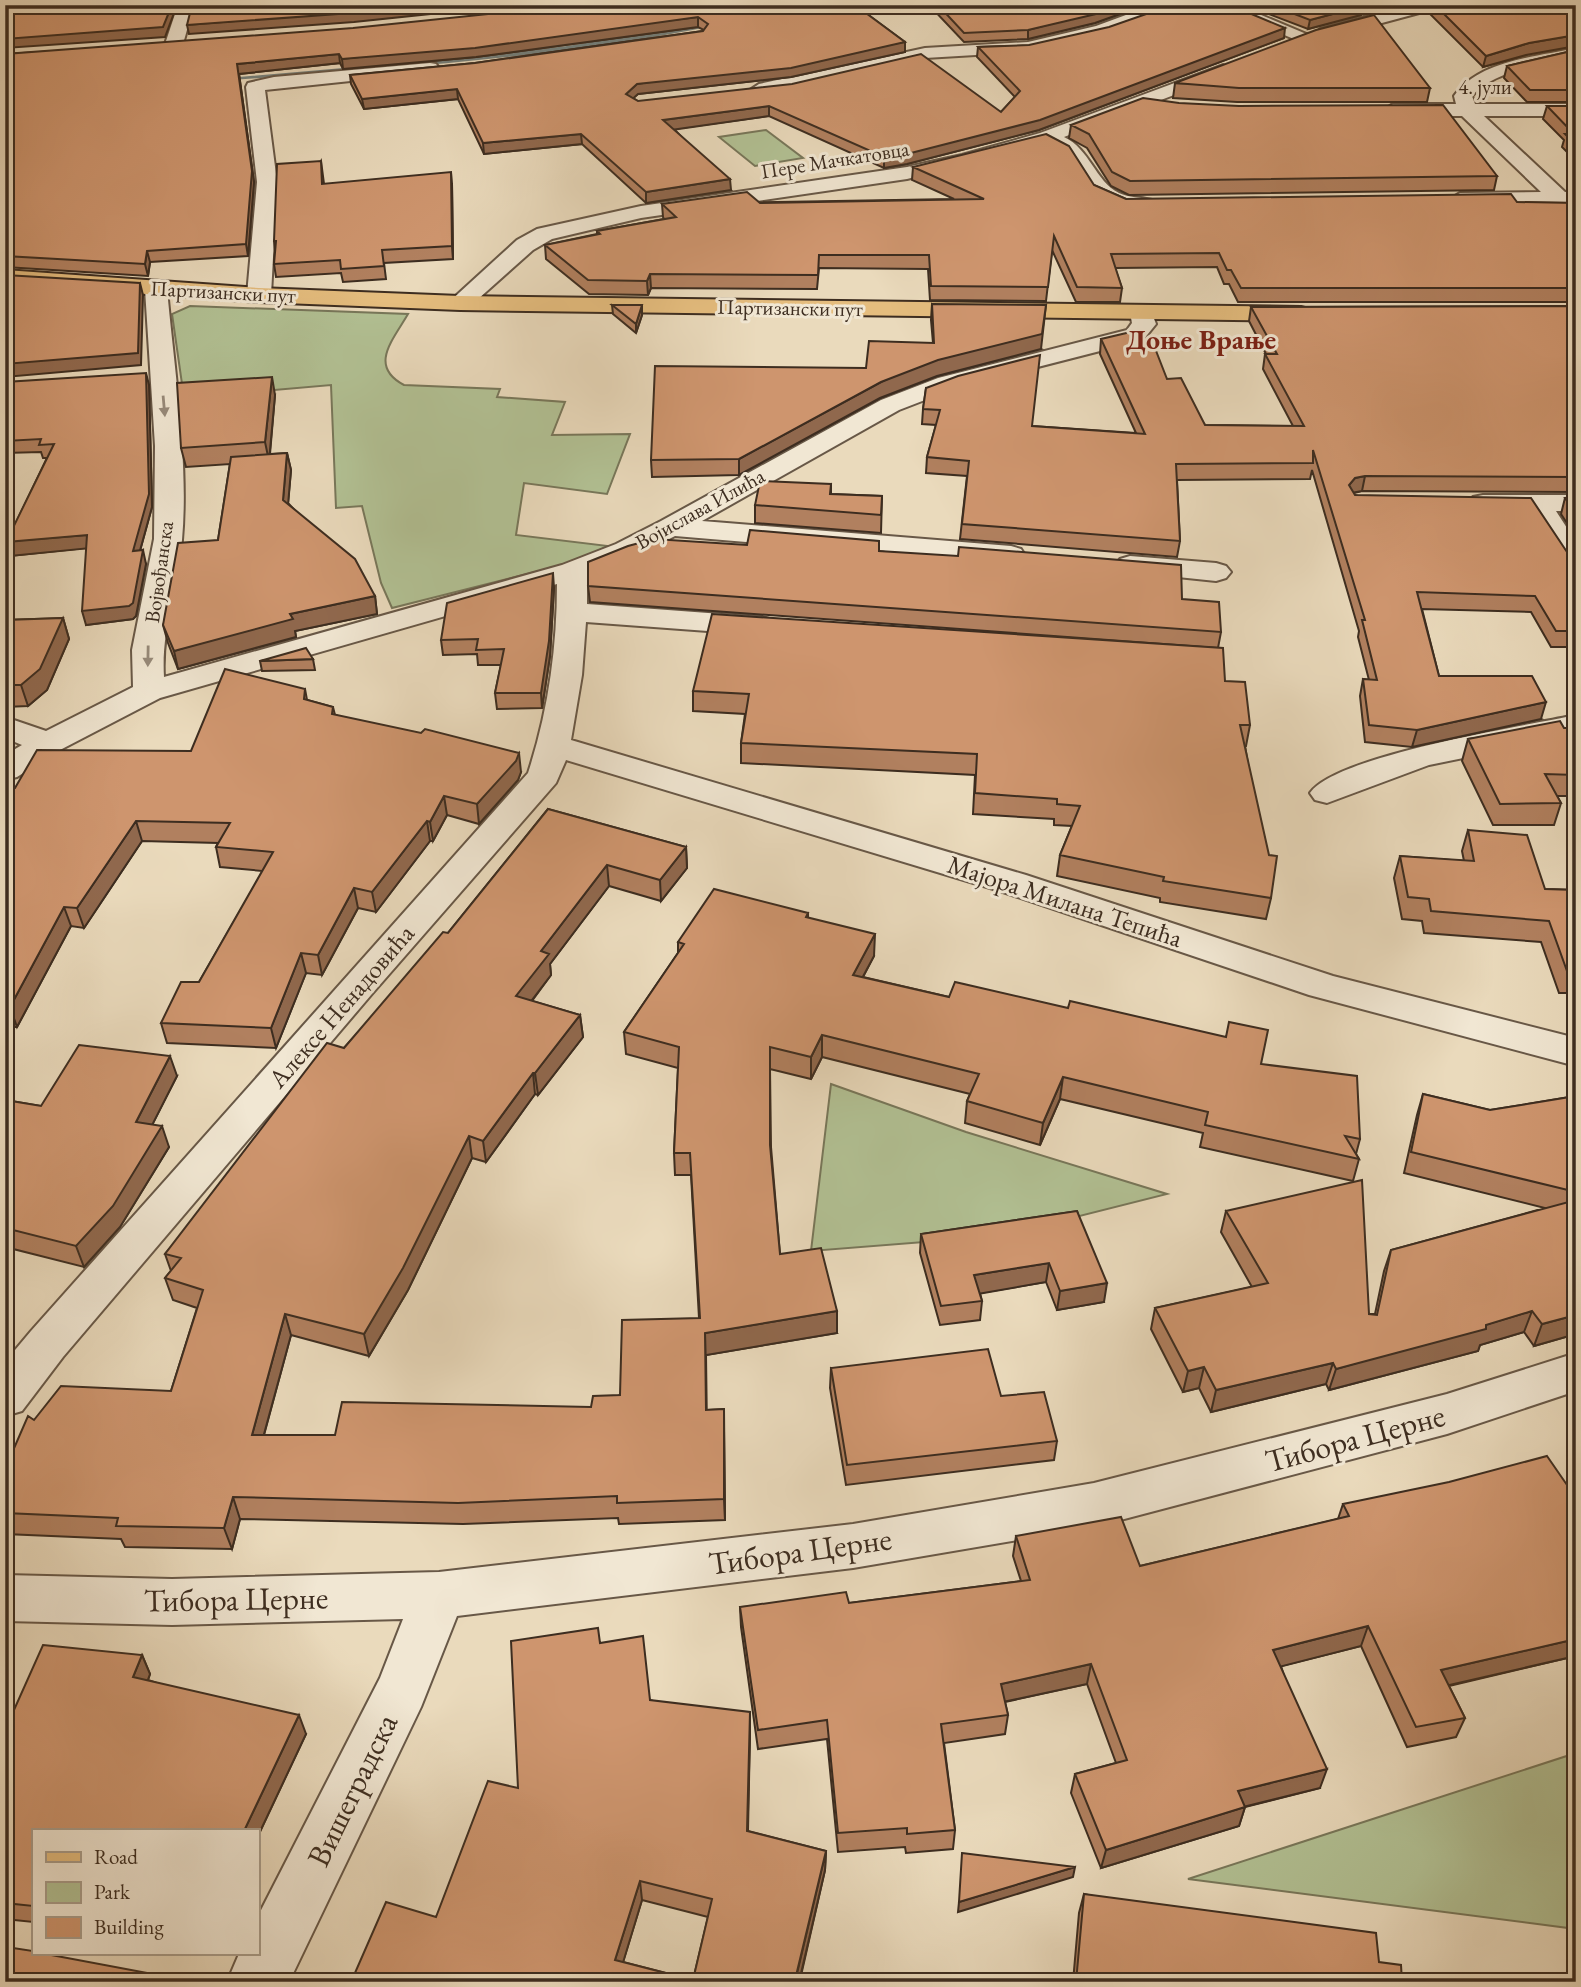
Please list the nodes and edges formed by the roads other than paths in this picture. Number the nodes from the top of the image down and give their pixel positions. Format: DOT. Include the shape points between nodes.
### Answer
graph roads {
  1 [pos="186,5"];
  2 [pos="1184,5"];
  3 [pos="1221,5"];
  4 [pos="1428,5"];
  5 [pos="1307,38"];
  6 [pos="175,44"];
  7 [pos="1283,47"];
  8 [pos="1576,53"];
  9 [pos="1247,61"];
  10 [pos="449,67"];
  11 [pos="746,92"];
  12 [pos="1143,102"];
  13 [pos="1177,108"];
  14 [pos="1373,110"];
  15 [pos="1468,110"];
  16 [pos="1576,110"];
  17 [pos="1047,137"];
  18 [pos="1567,198"];
  19 [pos="1440,200"];
  20 [pos="1163,204"];
  21 [pos="5,277"];
  22 [pos="156,289"];
  23 [pos="260,295"];
  24 [pos="460,303"];
  25 [pos="1142,313"];
  26 [pos="1318,314"];
  27 [pos="1456,503"];
  28 [pos="1576,503"];
  29 [pos="1537,504"];
  30 [pos="671,527"];
  31 [pos="1034,557"];
  32 [pos="1104,563"];
  33 [pos="1576,564"];
  34 [pos="572,571"];
  35 [pos="1216,572"];
  36 [pos="572,612"];
  37 [pos="794,628"];
  38 [pos="149,691"];
  39 [pos="1576,725"];
  40 [pos="5,727"];
  41 [pos="48,743"];
  42 [pos="555,746"];
  43 [pos="5,771"];
  44 [pos="1327,793"];
  45 [pos="1576,1052"];
  46 [pos="1576,1372"];
  47 [pos="5,1397"];
  48 [pos="439,1595"];
  49 [pos="5,1598"];
  50 [pos="257,1982"];
  1 -- 6 [label="street"];
  2 -- 11 [label="street" via="1028,47 925,54"];
  3 -- 5 [label="street"];
  4 -- 5 [label="street"];
  5 -- 7 [label="street"];
  8 -- 15 [label="street" via="1475,81 1463,96"];
  9 -- 12 [label="street, Пере Мачкатовца"];
  10 -- 23 [label="street" via="255,87 267,182"];
  12 -- 13 [label="street"];
  12 -- 17 [label="street, Пере Мачкатовца"];
  14 -- 15 [label="street, 4. јули"];
  15 -- 16 [label="street, 4. јули"];
  15 -- 18 [label="street"];
  17 -- 20 [label="street" via="1077,153 1106,197 1124,204"];
  17 -- 24 [label="street, Пере Мачкатовца" via="907,173 641,212 545,234 525,245"];
  18 -- 19 [label="street"];
  21 -- 22 [label="main road, Партизански пут"];
  22 -- 23 [label="main road, Партизански пут"];
  22 -- 38 [label="street, Војвођанска, one-way" via="148,375 168,446 168,540 147,650"];
  23 -- 24 [label="main road, Партизански пут"];
  24 -- 25 [label="main road, Партизански пут"];
  25 -- 26 [label="main road, Партизански пут"];
  25 -- 30 [label="street, Војислава Илића" via="1144,324 1135,335 947,383 890,405"];
  27 -- 29 [label="street"];
  28 -- 29 [label="street"];
  29 -- 33 [label="street"];
  30 -- 31 [label="street"];
  30 -- 34 [label="street, Војислава Илића"];
  32 -- 35 [label="street"];
  34 -- 36 [label="street, Алексе Ненадовића"];
  34 -- 38 [label="street, Војислава Илића"];
  36 -- 37 [label="street"];
  36 -- 42 [label="street, Алексе Ненадовића"];
  38 -- 41 [label="street"];
  39 -- 44 [label="street" via="1409,758 1353,778"];
  40 -- 41 [label="street"];
  41 -- 43 [label="street"];
  42 -- 45 [label="street, Мајора Милана Тепића" via="1013,883 1323,986"];
  42 -- 47 [label="street, Алексе Ненадовића" via="544,776 357,986"];
  46 -- 48 [label="street, Тибора Церне" via="1447,1414 1094,1505 853,1546"];
  48 -- 49 [label="street, Тибора Церне" via="172,1602"];
  48 -- 50 [label="street, Вишеградска" via="402,1689"];
}
